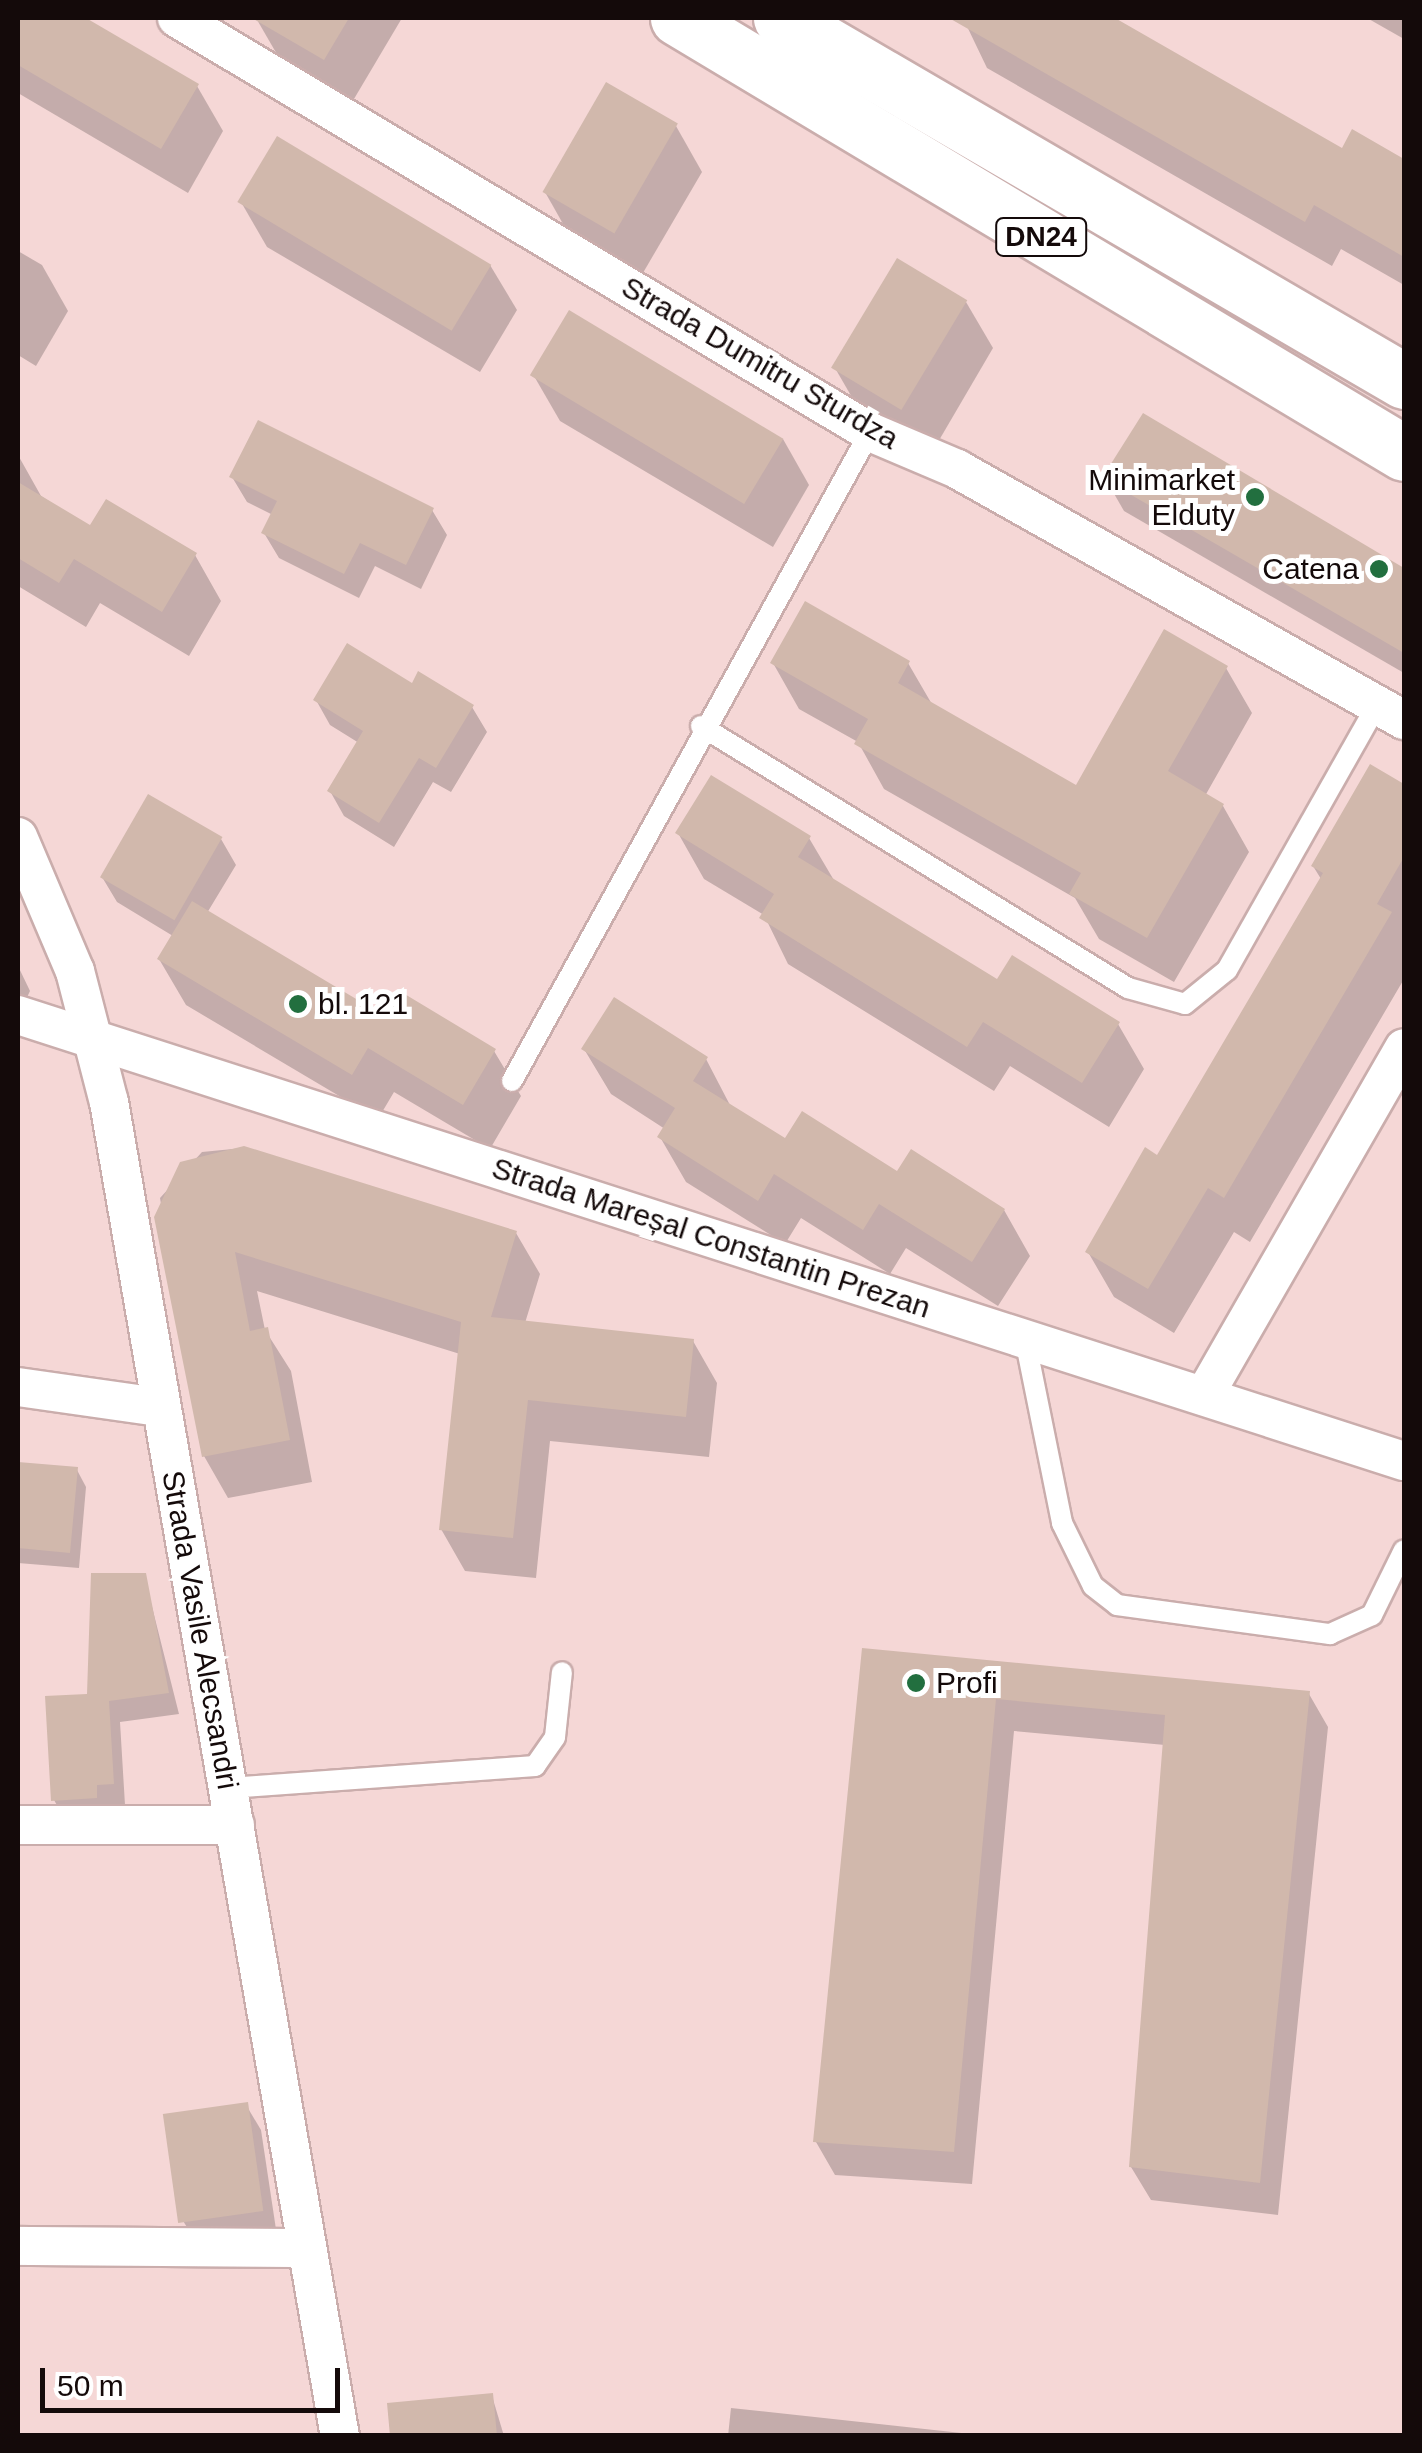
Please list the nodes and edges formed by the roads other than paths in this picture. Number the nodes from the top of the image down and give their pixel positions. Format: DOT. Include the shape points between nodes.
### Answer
graph roads {
  1 [pos="177,18"];
  2 [pos="678,18"];
  3 [pos="781,18"];
  4 [pos="1404,381"];
  5 [pos="870,432"];
  6 [pos="1404,452"];
  7 [pos="1391,712"];
  8 [pos="701,726"];
  9 [pos="18,836"];
  10 [pos="18,1015"];
  11 [pos="96,1040"];
  12 [pos="1404,1048"];
  13 [pos="512,1081"];
  14 [pos="1025,1338"];
  15 [pos="18,1388"];
  16 [pos="1204,1396"];
  17 [pos="159,1407"];
  18 [pos="1404,1461"];
  19 [pos="1404,1550"];
  20 [pos="562,1672"];
  21 [pos="232,1807"];
  22 [pos="18,1825"];
  23 [pos="18,2246"];
  24 [pos="306,2248"];
  25 [pos="340,2436"];
  1 -- 5 [label="street, Strada Dumitru Sturdza"];
  2 -- 6 [label="main road, DN24"];
  3 -- 4 [label="main road, DN24"];
  5 -- 7 [label="street, Strada Dumitru Sturdza" via="957,470"];
  5 -- 8 [label="lane"];
  7 -- 8 [label="lane" via="1227,970 1185,1004 1128,988"];
  8 -- 13 [label="lane"];
  9 -- 11 [label="street, Strada Vasile Alecsandri"];
  10 -- 11 [label="street, Strada Mareșal Constantin Prezan"];
  11 -- 14 [label="street, Strada Mareșal Constantin Prezan"];
  11 -- 17 [label="street, Strada Vasile Alecsandri"];
  12 -- 16 [label="street"];
  14 -- 16 [label="street, Strada Mareșal Constantin Prezan"];
  14 -- 19 [label="lane" via="1062,1523 1093,1586 1117,1605 1143,1616 1330,1634 1372,1616"];
  15 -- 17 [label="street"];
  16 -- 18 [label="street, Strada Mareșal Constantin Prezan"];
  17 -- 21 [label="street, Strada Vasile Alecsandri"];
  20 -- 21 [label="lane" via="555,1737 536,1766"];
  21 -- 22 [label="street"];
  21 -- 24 [label="street, Strada Vasile Alecsandri"];
  23 -- 24 [label="street"];
  24 -- 25 [label="street, Strada Vasile Alecsandri"];
}
